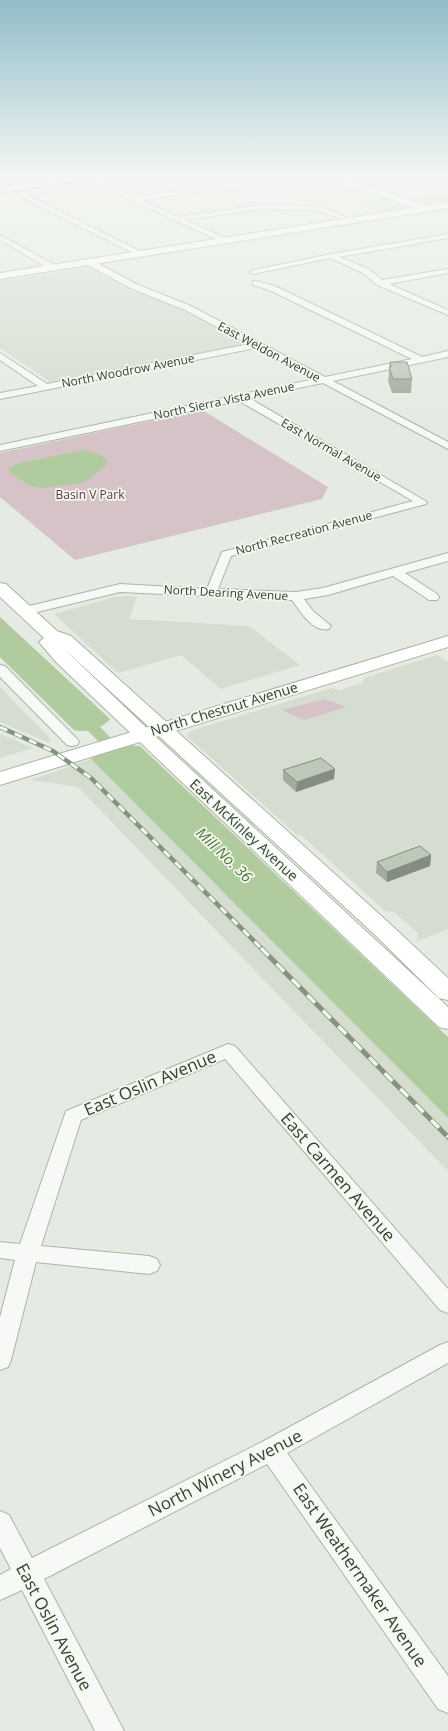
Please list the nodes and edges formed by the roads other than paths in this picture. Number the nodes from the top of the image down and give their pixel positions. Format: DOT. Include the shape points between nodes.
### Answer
graph roads {
  1 [pos="36,258"];
  2 [pos="115,258"];
  3 [pos="321,258"];
  4 [pos="335,258"];
  5 [pos="89,262"];
  6 [pos="54,268"];
  7 [pos="448,271"];
  8 [pos="254,272"];
  9 [pos="0,276"];
  10 [pos="256,283"];
  11 [pos="380,283"];
  12 [pos="448,312"];
  13 [pos="256,345"];
  14 [pos="448,354"];
  15 [pos="0,356"];
  16 [pos="422,360"];
  17 [pos="323,380"];
  18 [pos="46,387"];
  19 [pos="0,396"];
  20 [pos="240,398"];
  21 [pos="448,446"];
  22 [pos="0,448"];
  23 [pos="422,502"];
  24 [pos="448,557"];
  25 [pos="395,572"];
  26 [pos="0,588"];
  27 [pos="211,593"];
  28 [pos="296,596"];
  29 [pos="433,597"];
  30 [pos="25,611"];
  31 [pos="325,626"];
  32 [pos="443,634"];
  33 [pos="0,669"];
  34 [pos="136,729"];
  35 [pos="86,742"];
  36 [pos="54,761"];
  37 [pos="0,764"];
  38 [pos="0,779"];
  39 [pos="227,814"];
  40 [pos="380,927"];
  41 [pos="448,992"];
  42 [pos="448,1021"];
  43 [pos="228,1050"];
  44 [pos="0,1250"];
  45 [pos="28,1253"];
  46 [pos="149,1265"];
  47 [pos="448,1304"];
  48 [pos="448,1352"];
  49 [pos="0,1360"];
  50 [pos="271,1450"];
  51 [pos="0,1523"];
  52 [pos="26,1574"];
  53 [pos="0,1588"];
  54 [pos="448,1699"];
  55 [pos="110,1731"];
  1 -- 6 [label="street"];
  2 -- 5 [label="main road"];
  3 -- 8 [label="street"];
  4 -- 11 [label="street" via="366,271"];
  5 -- 6 [label="main road"];
  5 -- 13 [label="street, East Weldon Avenue" via="132,286 188,308"];
  6 -- 9 [label="main road"];
  7 -- 11 [label="street"];
  10 -- 16 [label="street" via="272,288"];
  11 -- 12 [label="street"];
  13 -- 17 [label="street, East Weldon Avenue"];
  13 -- 18 [label="street, North Woodrow Avenue"];
  14 -- 16 [label="street, North Sierra Vista Avenue"];
  15 -- 18 [label="street"];
  16 -- 17 [label="street, North Sierra Vista Avenue"];
  17 -- 20 [label="street, North Sierra Vista Avenue"];
  17 -- 21 [label="street, East Weldon Avenue"];
  18 -- 19 [label="street, North Woodrow Avenue"];
  20 -- 22 [label="street, North Sierra Vista Avenue"];
  20 -- 23 [label="street, East Normal Avenue"];
  23 -- 27 [label="street, North Recreation Avenue" via="226,554"];
  24 -- 25 [label="street, North Dearing Avenue"];
  25 -- 28 [label="street, North Dearing Avenue" via="324,592"];
  25 -- 29 [label="street"];
  26 -- 30 [label="main road, East McKinley Avenue"];
  27 -- 28 [label="street, North Dearing Avenue"];
  27 -- 30 [label="street, North Dearing Avenue" via="120,588"];
  28 -- 31 [label="street" via="308,614"];
  30 -- 34 [label="main road, East McKinley Avenue" via="51,635 65,640"];
  32 -- 34 [label="main road, North Chestnut Avenue"];
  32 -- 34 [label="main road, North Chestnut Avenue" via="338,675"];
  33 -- 35 [label="street"];
  34 -- 35 [label="main road, North Chestnut Avenue"];
  34 -- 39 [label="main road, East McKinley Avenue"];
  34 -- 40 [label="main road, East McKinley Avenue"];
  35 -- 36 [label="main road"];
  35 -- 36 [label="main road, North Chestnut Avenue"];
  35 -- 37 [label="main road, North Chestnut Avenue"];
  36 -- 38 [label="main road, North Chestnut Avenue"];
  39 -- 40 [label="main road" via="272,843 360,922 373,928"];
  39 -- 42 [label="main road, East McKinley Avenue"];
  40 -- 41 [label="main road, East McKinley Avenue"];
  43 -- 45 [label="street, East Oslin Avenue" via="73,1116"];
  43 -- 47 [label="street, East Carmen Avenue"];
  44 -- 45 [label="street"];
  45 -- 46 [label="street"];
  45 -- 49 [label="street, East Oslin Avenue"];
  48 -- 50 [label="street, North Winery Avenue"];
  50 -- 52 [label="street, North Winery Avenue"];
  50 -- 54 [label="street, East Weathermaker Avenue"];
  51 -- 52 [label="street, East Oslin Avenue"];
  52 -- 53 [label="street, North Winery Avenue"];
  52 -- 55 [label="street, East Oslin Avenue"];
}
